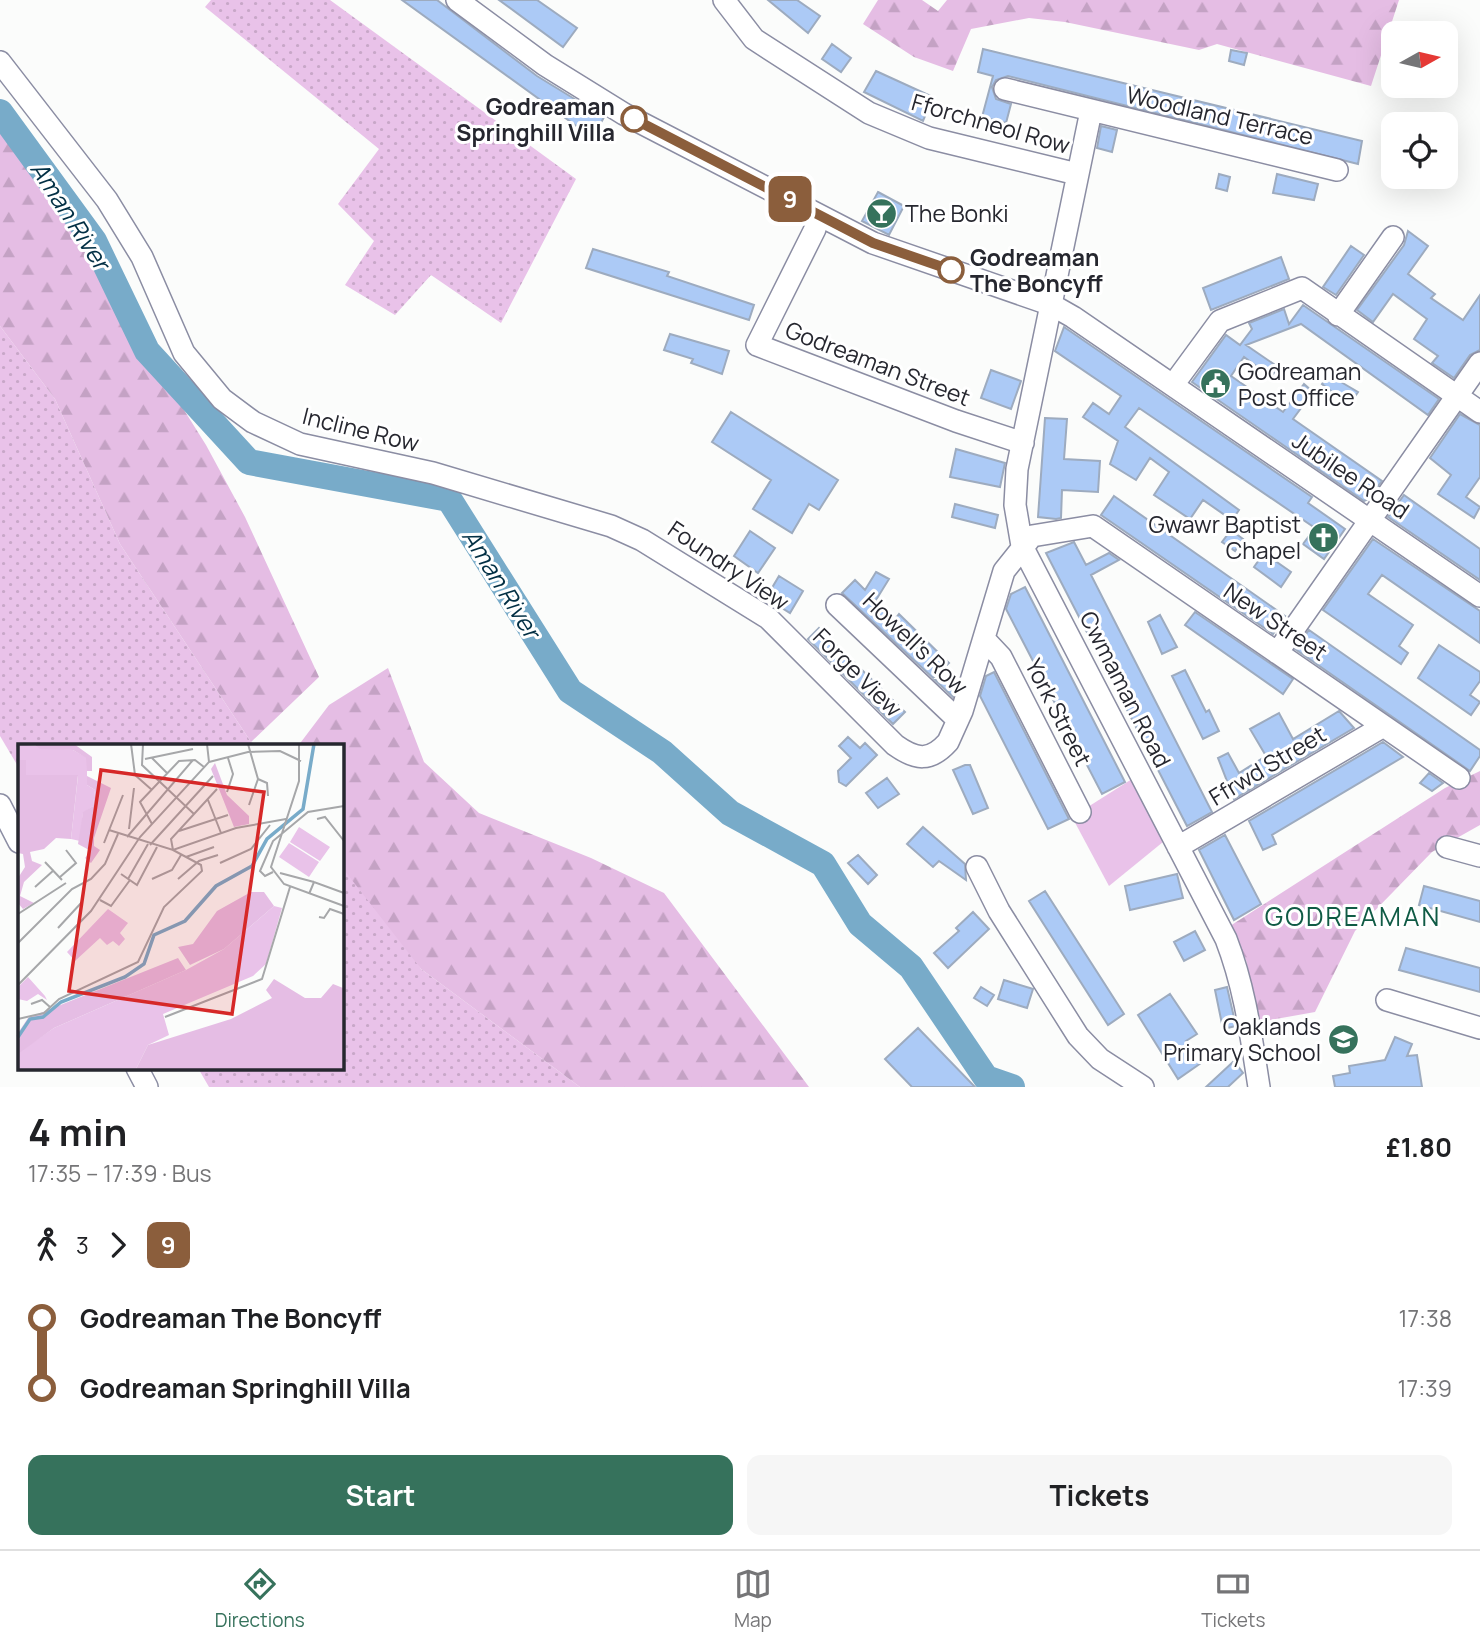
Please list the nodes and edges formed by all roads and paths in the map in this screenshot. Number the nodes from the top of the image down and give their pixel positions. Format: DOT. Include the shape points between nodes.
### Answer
graph roads {
  1 [pos="457,0"];
  2 [pos="724,0"];
  3 [pos="0,62"];
  4 [pos="1005,89"];
  5 [pos="1091,111"];
  6 [pos="1337,170"];
  7 [pos="1077,174"];
  8 [pos="815,229"];
  9 [pos="1393,237"];
  10 [pos="1052,304"];
  11 [pos="1338,315"];
  12 [pos="1480,363"];
  13 [pos="1173,385"];
  14 [pos="1457,396"];
  15 [pos="1480,412"];
  16 [pos="1023,443"];
  17 [pos="1369,519"];
  18 [pos="642,540"];
  19 [pos="1022,546"];
  20 [pos="1480,596"];
  21 [pos="837,605"];
  22 [pos="786,636"];
  23 [pos="985,640"];
  24 [pos="1277,653"];
  25 [pos="958,720"];
  26 [pos="1382,727"];
  27 [pos="1459,778"];
  28 [pos="0,805"];
  29 [pos="1080,812"];
  30 [pos="18,840"];
  31 [pos="1178,847"];
  32 [pos="1447,848"];
  33 [pos="1480,856"];
  34 [pos="977,867"];
  35 [pos="1387,1000"];
  36 [pos="1480,1028"];
  37 [pos="138,1070"];
  38 [pos="148,1087"];
  39 [pos="1143,1087"];
  40 [pos="1259,1087"];
  1 -- 10 [label="street, Jubilee Road" via="545,65 624,114 873,243"];
  2 -- 7 [label="street, Fforchneol Row" via="754,39 869,113 929,138"];
  3 -- 18 [label="street, Incline Row" via="107,200 142,257 184,353 232,407 300,444 433,473 611,526"];
  4 -- 5 [label="street, Woodland Terrace"];
  5 -- 6 [label="street, Woodland Terrace"];
  5 -- 7 [label="street, Woodland Terrace"];
  7 -- 10 [label="street, Woodland Terrace"];
  8 -- 16 [label="street, Godreaman Street" via="757,345"];
  9 -- 11 [label="street"];
  10 -- 13 [label="street, Jubilee Road"];
  10 -- 16 [label="street, Cwmaman Road"];
  11 -- 13 [label="street" via="1302,288 1220,321"];
  11 -- 14 [label="street"];
  12 -- 14 [label="street"];
  13 -- 17 [label="street, Jubilee Road"];
  14 -- 15 [label="street"];
  14 -- 17 [label="street"];
  16 -- 19 [label="street, Cwmaman Road" via="1015,505"];
  17 -- 20 [label="street, Jubilee Road"];
  17 -- 24 [label="street"];
  18 -- 22 [label="street, Foundry View" via="750,605"];
  19 -- 23 [label="street" via="998,583"];
  19 -- 24 [label="street, New Street" via="1032,536 1093,526"];
  19 -- 31 [label="street, Cwmaman Road"];
  21 -- 25 [label="street, Howell's Row"];
  22 -- 25 [label="street, Forge View" via="910,756 939,752"];
  23 -- 25 [label="street"];
  23 -- 29 [label="street, York Street" via="1001,657"];
  24 -- 26 [label="street, New Street"];
  26 -- 27 [label="street, New Street"];
  26 -- 31 [label="street, Ffrwd Street"];
  28 -- 30 [label="street"];
  31 -- 40 [label="street, Cwmaman Road" via="1239,972"];
  32 -- 33 [label="street"];
  34 -- 39 [label="street" via="999,911 1078,1035 1100,1059"];
  35 -- 36 [label="street"];
  37 -- 38 [label="street"];
}
